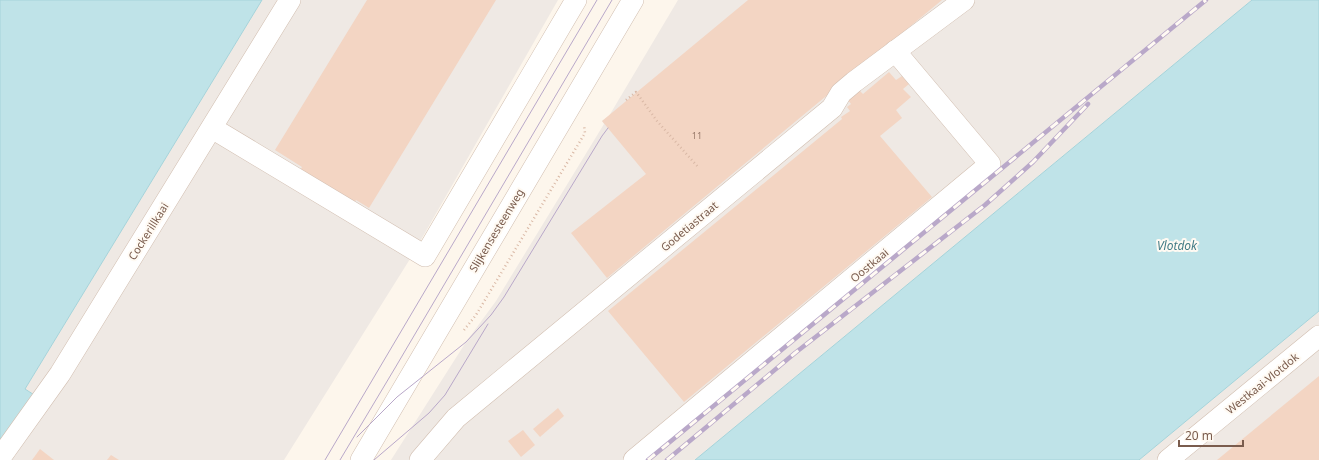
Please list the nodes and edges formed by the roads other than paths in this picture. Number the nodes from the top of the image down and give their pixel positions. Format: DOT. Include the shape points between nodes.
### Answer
graph roads {
  1 [pos="290,0"];
  2 [pos="576,0"];
  3 [pos="633,0"];
  4 [pos="964,0"];
  5 [pos="895,51"];
  6 [pos="212,128"];
  7 [pos="1319,336"];
  8 [pos="0,458"];
  9 [pos="361,460"];
  10 [pos="420,460"];
  11 [pos="634,460"];
  12 [pos="1168,460"];
  1 -- 6 [label="street, Cockerillkaai"];
  2 -- 6 [label="street" via="425,256"];
  3 -- 9 [label="street, Slijkensesteenweg"];
  4 -- 5 [label="street, Godetiastraat"];
  5 -- 10 [label="street, Godetiastraat" via="841,93 832,108 456,418"];
  5 -- 11 [label="street, Oostkaai" via="990,164"];
  6 -- 8 [label="street, Cockerillkaai" via="60,374"];
  7 -- 12 [label="street, Westkaai-Vlotdok"];
}
